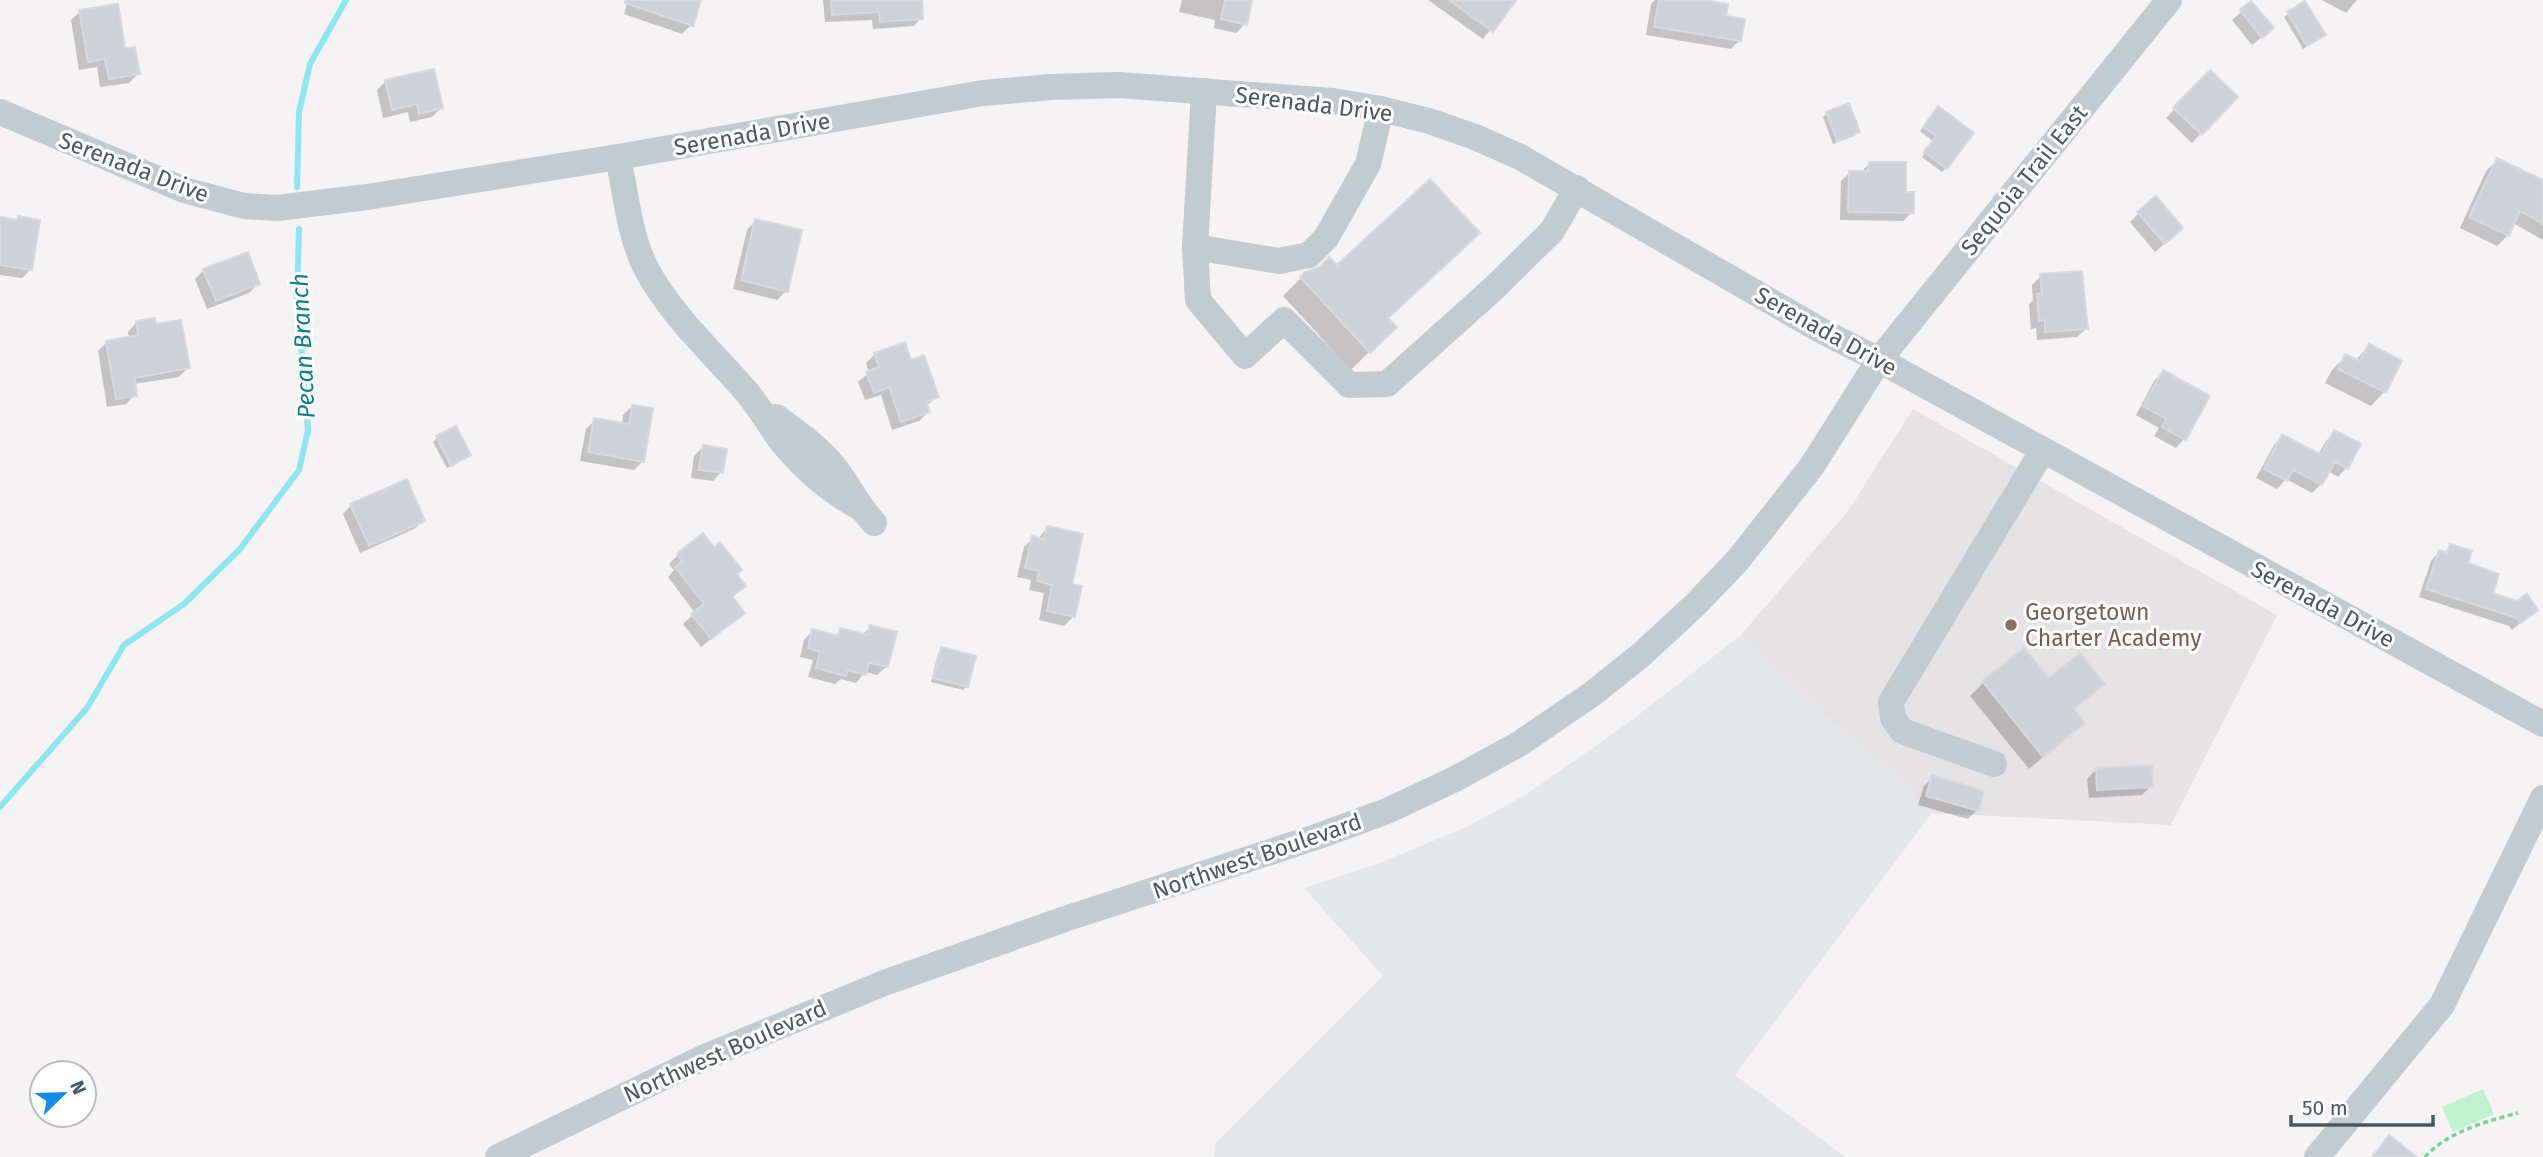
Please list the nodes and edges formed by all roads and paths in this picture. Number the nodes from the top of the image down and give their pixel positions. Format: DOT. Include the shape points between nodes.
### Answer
graph roads {
  1 [pos="2169,0"];
  2 [pos="1203,91"];
  3 [pos="1381,109"];
  4 [pos="0,112"];
  5 [pos="618,157"];
  6 [pos="1577,188"];
  7 [pos="1195,247"];
  8 [pos="1879,360"];
  9 [pos="2043,450"];
  10 [pos="867,515"];
  11 [pos="2543,724"];
  12 [pos="1994,764"];
  13 [pos="2543,798"];
  14 [pos="2518,1113"];
  15 [pos="498,1157"];
  16 [pos="2317,1157"];
  17 [pos="2425,1157"];
  1 -- 8 [label="street, Sequoia Trail East"];
  2 -- 3 [label="street, Serenada Drive"];
  2 -- 5 [label="street, Serenada Drive" via="1119,85 983,93"];
  2 -- 7 [label="street"];
  3 -- 6 [label="street, Serenada Drive" via="1475,137"];
  3 -- 7 [label="street" via="1368,163 1326,238 1309,255 1279,261"];
  4 -- 5 [label="street, Serenada Drive" via="150,177 244,206 305,206"];
  5 -- 10 [label="street" via="631,223 647,270 674,311 757,404 817,447"];
  6 -- 7 [label="street" via="1552,231 1387,384 1349,385 1284,320 1245,356 1198,300"];
  6 -- 8 [label="street, Serenada Drive"];
  8 -- 9 [label="street, Serenada Drive"];
  8 -- 15 [label="street, Northwest Boulevard" via="1812,466 1738,560 1641,655 1518,744 1387,811 1317,838 884,983 705,1058"];
  9 -- 11 [label="street, Serenada Drive"];
  9 -- 12 [label="street" via="1891,702 1893,718 1902,731"];
  13 -- 16 [label="street" via="2442,1005"];
  14 -- 17 [label="path" via="2451,1138"];
}
